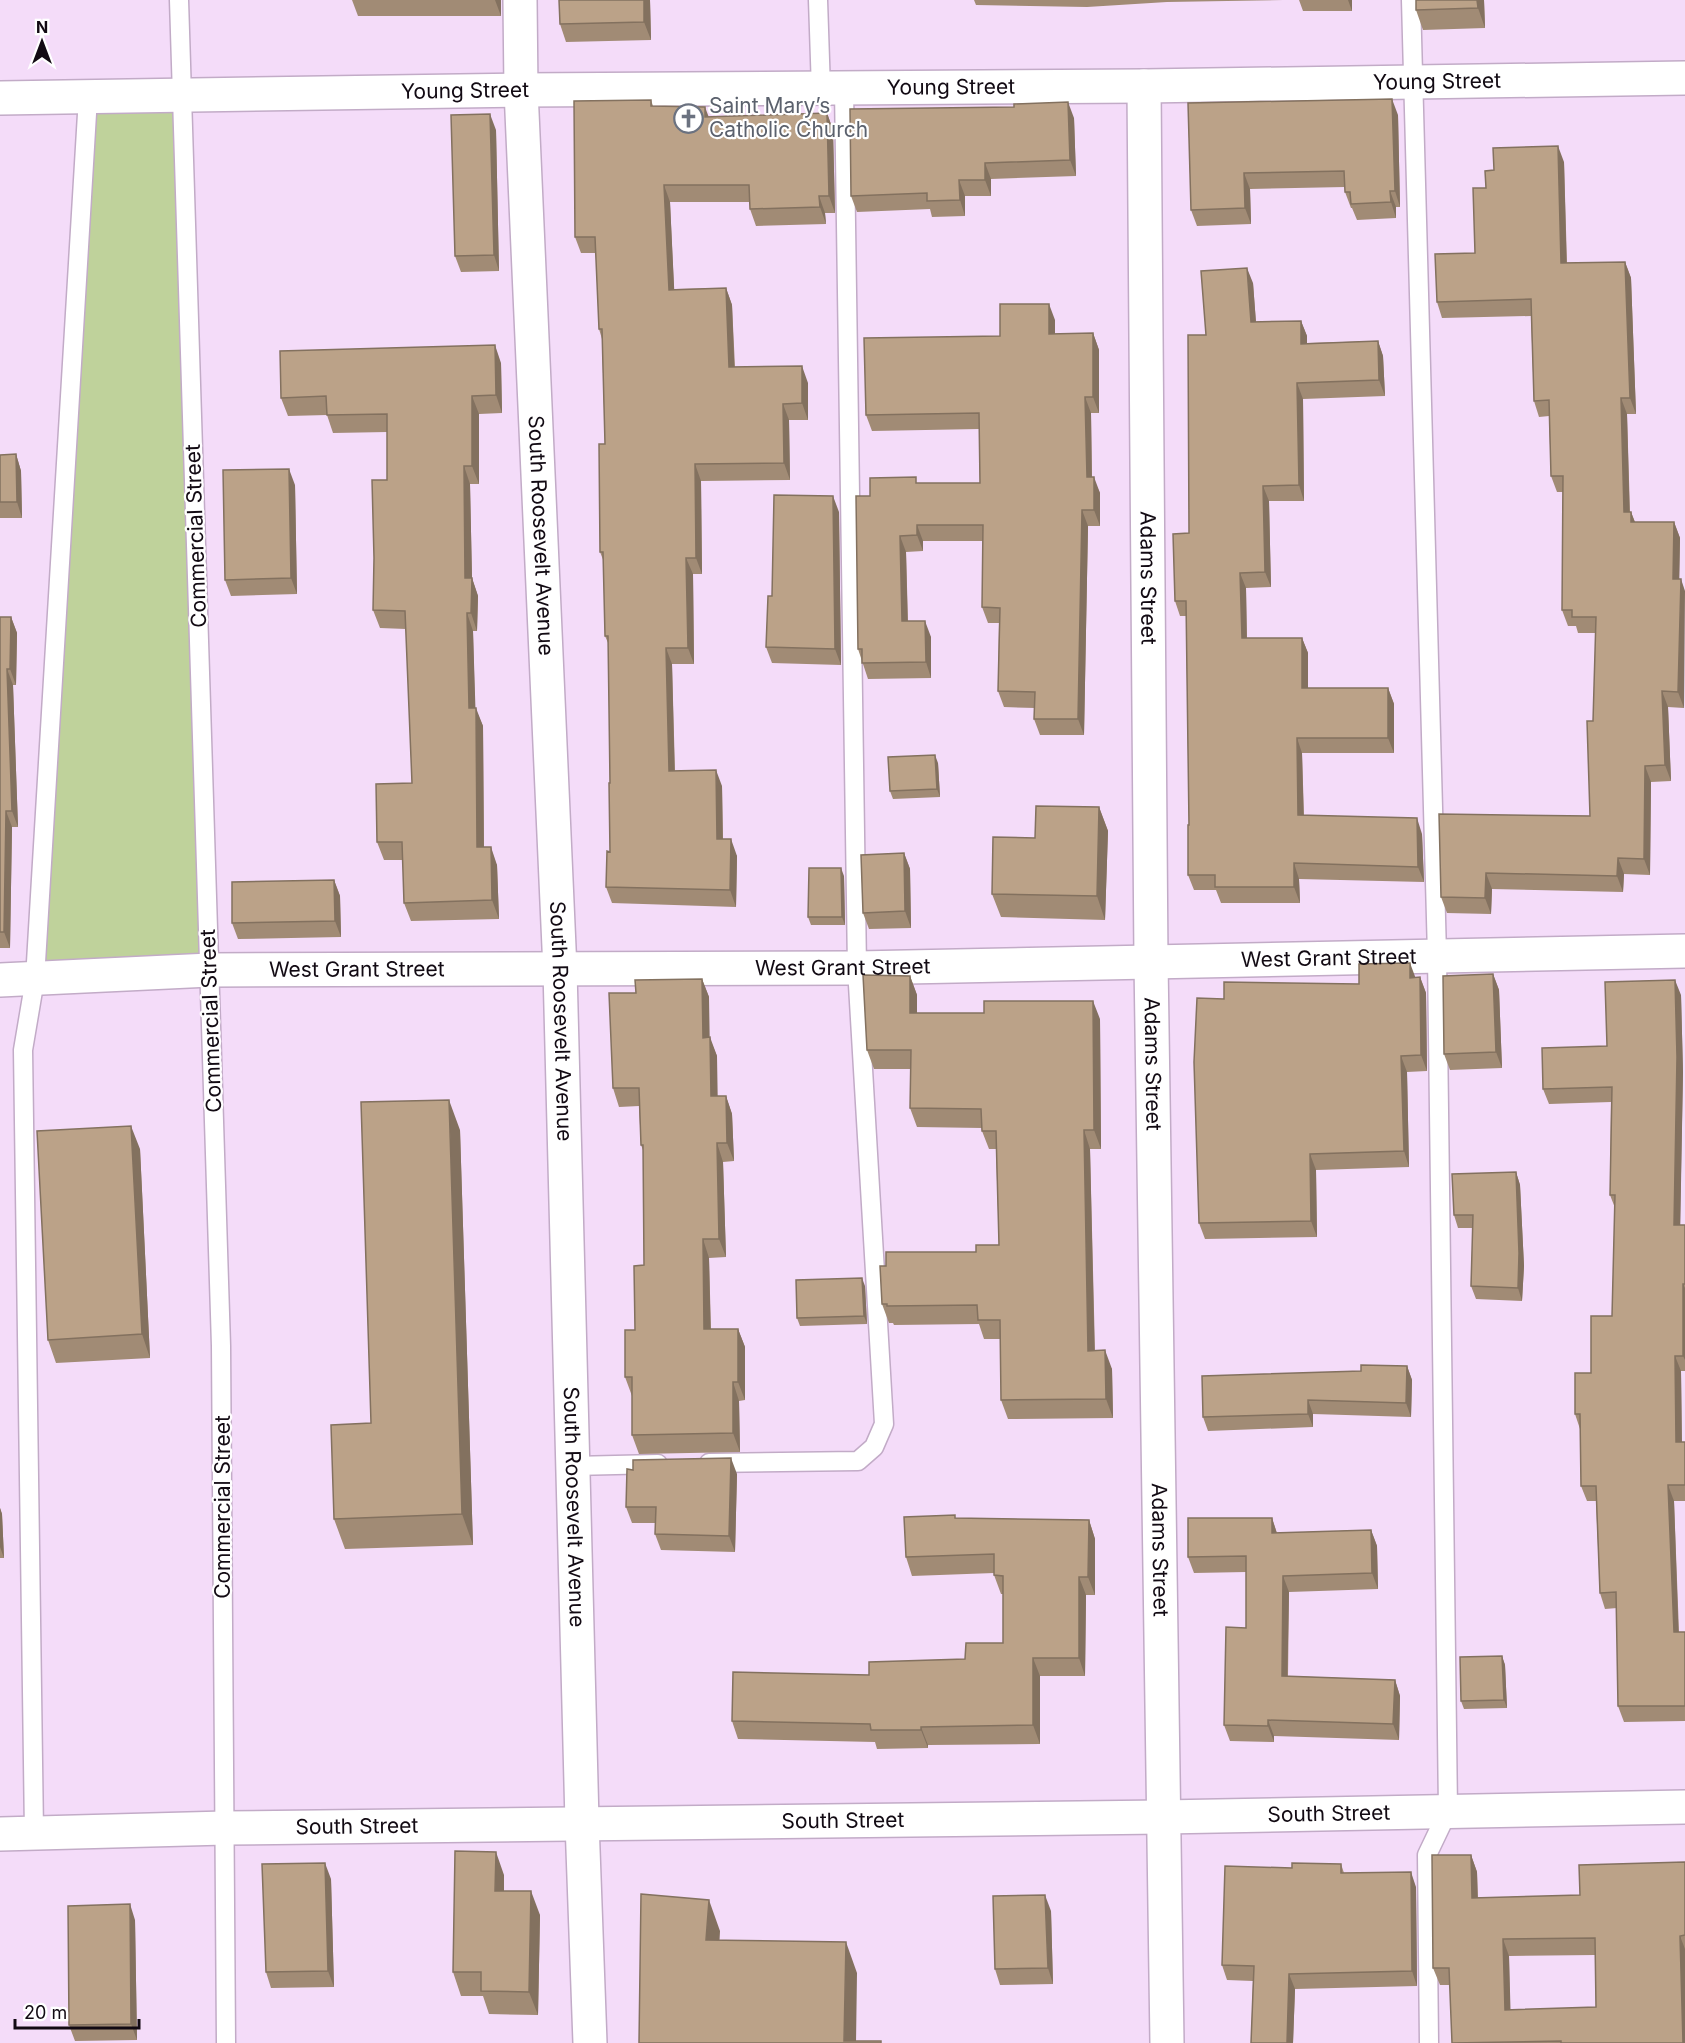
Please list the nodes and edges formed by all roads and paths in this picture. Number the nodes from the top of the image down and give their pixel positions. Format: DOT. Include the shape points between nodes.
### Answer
graph roads {
  1 [pos="179,0"];
  2 [pos="520,0"];
  3 [pos="818,0"];
  4 [pos="1411,0"];
  5 [pos="1685,78"];
  6 [pos="1414,83"];
  7 [pos="1144,86"];
  8 [pos="832,89"];
  9 [pos="521,90"];
  10 [pos="182,96"];
  11 [pos="88,97"];
  12 [pos="0,98"];
  13 [pos="1685,951"];
  14 [pos="1437,955"];
  15 [pos="1150,961"];
  16 [pos="857,968"];
  17 [pos="210,970"];
  18 [pos="560,970"];
  19 [pos="35,979"];
  20 [pos="0,980"];
  21 [pos="573,1466"];
  22 [pos="1685,1807"];
  23 [pos="1448,1811"];
  24 [pos="1163,1817"];
  25 [pos="582,1822"];
  26 [pos="225,1828"];
  27 [pos="34,1833"];
  28 [pos="0,1834"];
  29 [pos="226,2043"];
  30 [pos="590,2043"];
  31 [pos="1167,2043"];
  32 [pos="1429,2043"];
  1 -- 10 [label="lane, Commercial Street"];
  2 -- 9 [label="street, South Roosevelt Avenue"];
  3 -- 8 [label="lane"];
  4 -- 6 [label="lane"];
  5 -- 6 [label="street, Young Street"];
  6 -- 7 [label="street, Young Street"];
  6 -- 14 [label="lane"];
  7 -- 8 [label="street, Young Street"];
  7 -- 15 [label="street, Adams Street"];
  8 -- 9 [label="street, Young Street"];
  8 -- 16 [label="lane"];
  9 -- 10 [label="street, Young Street"];
  9 -- 18 [label="street, South Roosevelt Avenue"];
  10 -- 11 [label="street, Young Street"];
  10 -- 17 [label="lane, Commercial Street"];
  11 -- 12 [label="street, Young Street"];
  11 -- 19 [label="lane"];
  13 -- 14 [label="street, West Grant Street"];
  14 -- 15 [label="street, West Grant Street"];
  14 -- 23 [label="lane"];
  15 -- 16 [label="street, West Grant Street"];
  15 -- 24 [label="street, Adams Street"];
  16 -- 18 [label="street, West Grant Street"];
  16 -- 21 [label="lane" via="884,1424 874,1447 858,1461"];
  17 -- 18 [label="street, West Grant Street"];
  17 -- 19 [label="street, West Grant Street"];
  17 -- 26 [label="lane, Commercial Street" via="221,1347"];
  18 -- 21 [label="street, South Roosevelt Avenue"];
  19 -- 20 [label="street, West Grant Street"];
  19 -- 27 [label="lane" via="23,1050"];
  21 -- 25 [label="street, South Roosevelt Avenue"];
  22 -- 23 [label="street, South Street"];
  23 -- 24 [label="street, South Street"];
  23 -- 32 [label="lane" via="1427,1855"];
  24 -- 25 [label="street, South Street"];
  24 -- 31 [label="street, Adams Street"];
  25 -- 26 [label="street, South Street"];
  25 -- 30 [label="street, South Roosevelt Avenue"];
  26 -- 27 [label="street, South Street"];
  26 -- 29 [label="lane, Commercial Street"];
  27 -- 28 [label="street, South Street"];
}
